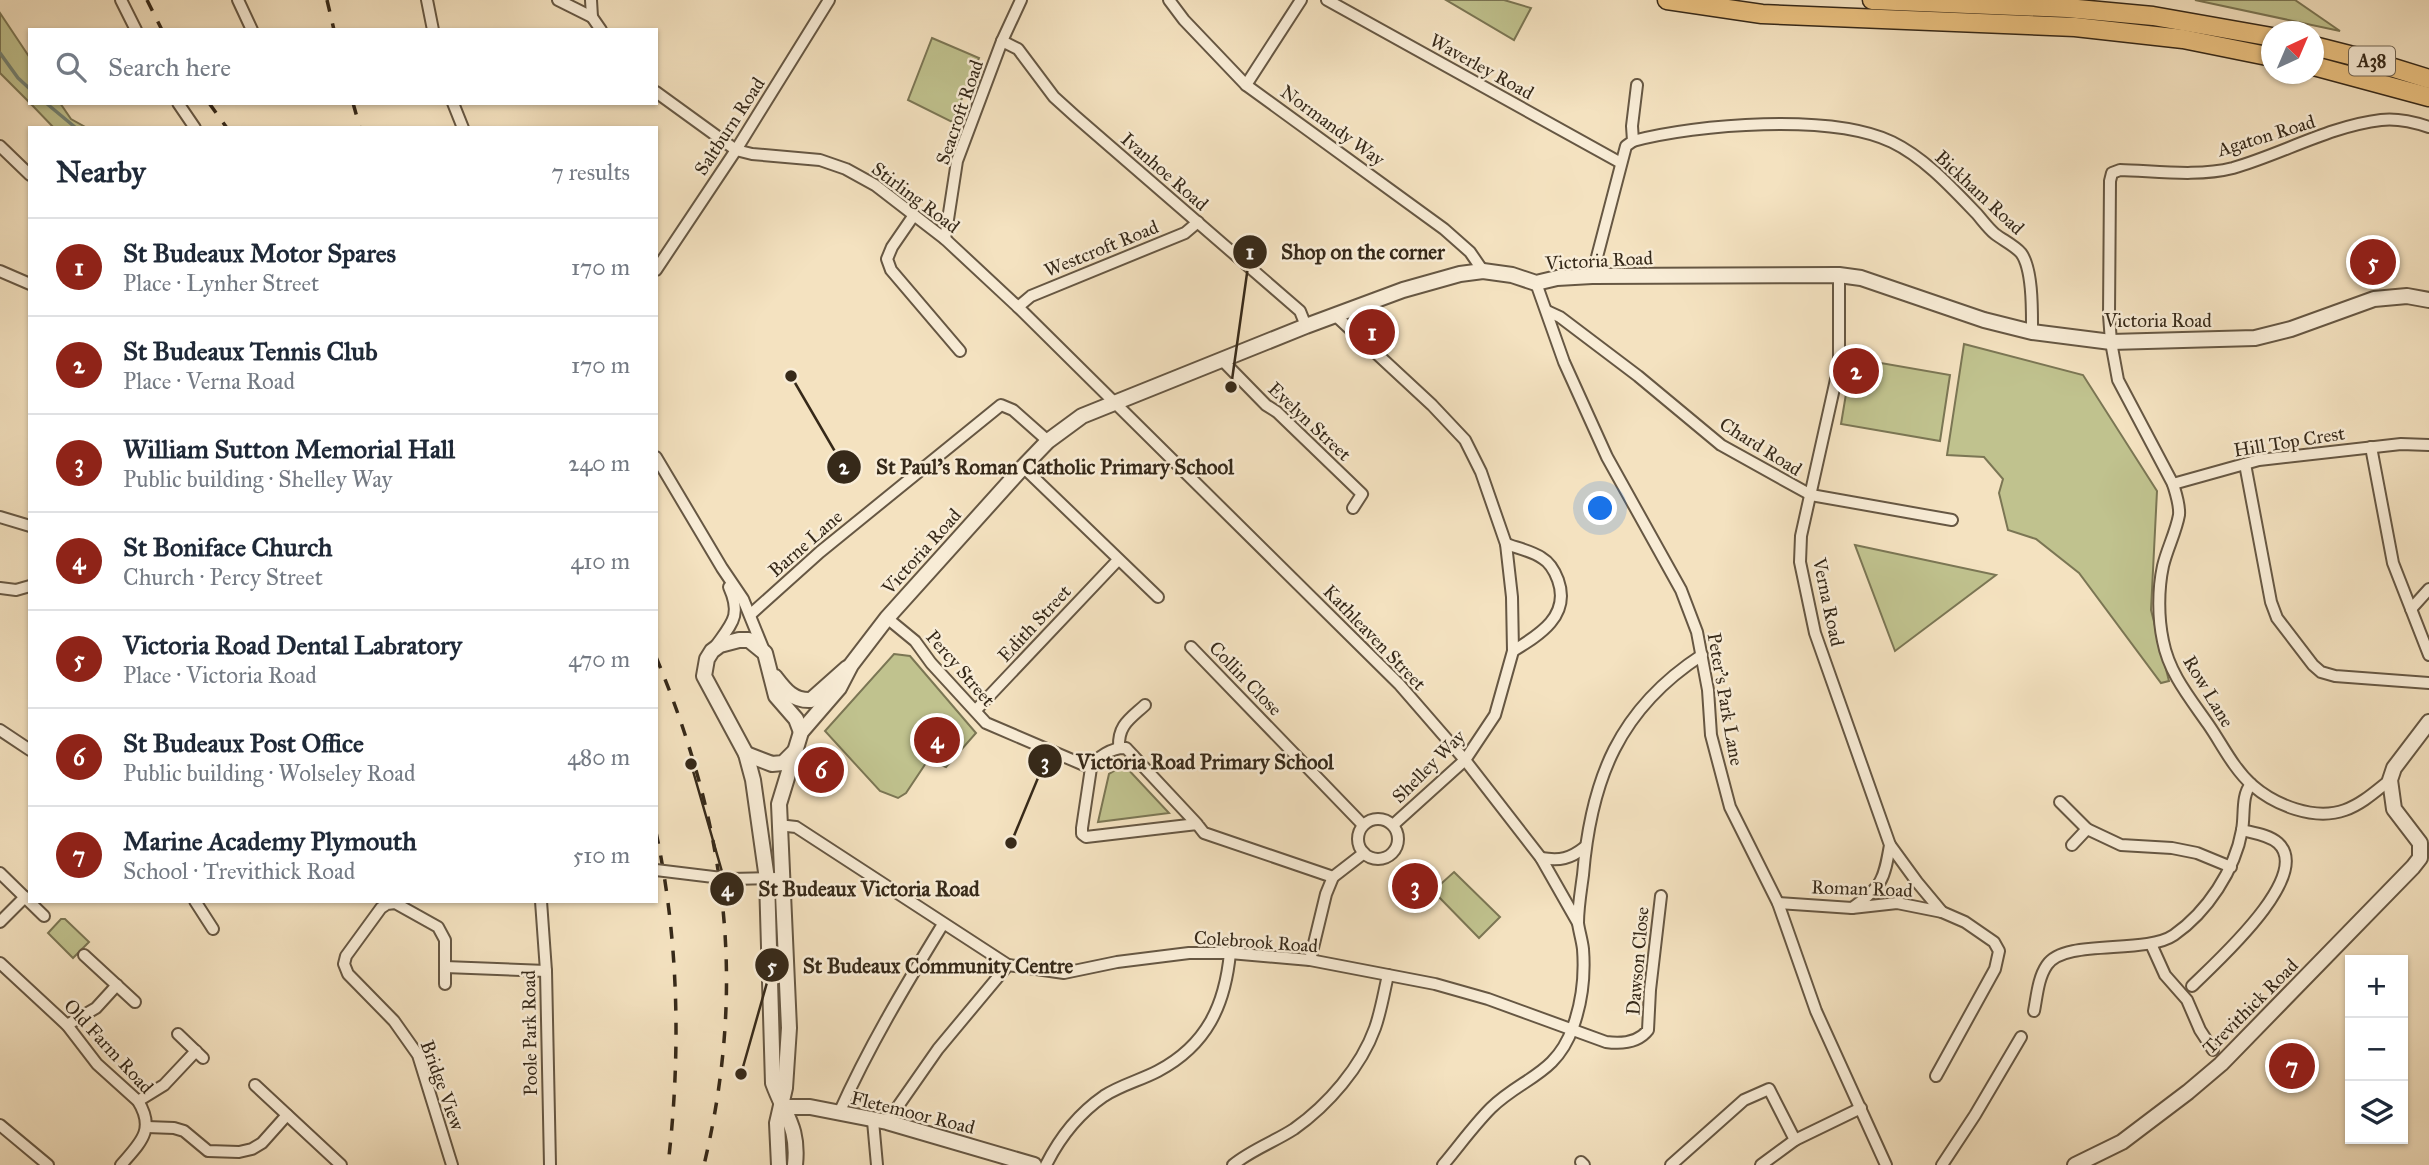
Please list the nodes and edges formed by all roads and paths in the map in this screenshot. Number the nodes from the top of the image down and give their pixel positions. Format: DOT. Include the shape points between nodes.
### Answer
graph roads {
  1 [pos="121,0"];
  2 [pos="239,0"];
  3 [pos="427,0"];
  4 [pos="558,0"];
  5 [pos="591,0"];
  6 [pos="829,0"];
  7 [pos="1021,0"];
  8 [pos="1170,0"];
  9 [pos="1301,0"];
  10 [pos="1327,0"];
  11 [pos="1667,0"];
  12 [pos="1872,0"];
  13 [pos="592,17"];
  14 [pos="135,28"];
  15 [pos="250,28"];
  16 [pos="433,28"];
  17 [pos="600,28"];
  18 [pos="2261,35"];
  19 [pos="1002,41"];
  20 [pos="2324,49"];
  21 [pos="2261,55"];
  22 [pos="2324,69"];
  23 [pos="2429,79"];
  24 [pos="1246,85"];
  25 [pos="1637,85"];
  26 [pos="2388,85"];
  27 [pos="658,93"];
  28 [pos="2429,97"];
  29 [pos="2429,104"];
  30 [pos="179,105"];
  31 [pos="454,105"];
  32 [pos="194,126"];
  33 [pos="462,126"];
  34 [pos="2429,127"];
  35 [pos="1633,141"];
  36 [pos="0,146"];
  37 [pos="736,150"];
  38 [pos="1621,163"];
  39 [pos="28,172"];
  40 [pos="2112,173"];
  41 [pos="914,215"];
  42 [pos="1198,222"];
  43 [pos="945,239"];
  44 [pos="658,267"];
  45 [pos="1483,271"];
  46 [pos="1,272"];
  47 [pos="1839,275"];
  48 [pos="1592,276"];
  49 [pos="28,283"];
  50 [pos="1536,283"];
  51 [pos="2429,300"];
  52 [pos="1018,307"];
  53 [pos="1548,311"];
  54 [pos="1335,315"];
  55 [pos="1306,326"];
  56 [pos="2032,332"];
  57 [pos="2110,342"];
  58 [pos="959,344"];
  59 [pos="1222,360"];
  60 [pos="1114,403"];
  61 [pos="1048,441"];
  62 [pos="2429,445"];
  63 [pos="2371,447"];
  64 [pos="658,460"];
  65 [pos="2245,464"];
  66 [pos="1023,467"];
  67 [pos="2173,484"];
  68 [pos="1811,495"];
  69 [pos="1353,508"];
  70 [pos="0,517"];
  71 [pos="1952,520"];
  72 [pos="28,525"];
  73 [pos="1506,544"];
  74 [pos="1118,560"];
  75 [pos="722,568"];
  76 [pos="28,587"];
  77 [pos="0,588"];
  78 [pos="2429,589"];
  79 [pos="1158,597"];
  80 [pos="2411,610"];
  81 [pos="751,614"];
  82 [pos="887,618"];
  83 [pos="1191,647"];
  84 [pos="712,651"];
  85 [pos="1513,651"];
  86 [pos="765,653"];
  87 [pos="1702,655"];
  88 [pos="2429,655"];
  89 [pos="851,664"];
  90 [pos="771,671"];
  91 [pos="2429,683"];
  92 [pos="1145,705"];
  93 [pos="976,710"];
  94 [pos="2429,722"];
  95 [pos="0,730"];
  96 [pos="801,732"];
  97 [pos="1119,747"];
  98 [pos="28,749"];
  99 [pos="795,751"];
  100 [pos="746,754"];
  101 [pos="1465,760"];
  102 [pos="1091,768"];
  103 [pos="2390,780"];
  104 [pos="2251,784"];
  105 [pos="2060,802"];
  106 [pos="1197,824"];
  107 [pos="778,825"];
  108 [pos="1363,825"];
  109 [pos="1392,825"];
  110 [pos="2087,829"];
  111 [pos="2242,830"];
  112 [pos="2424,842"];
  113 [pos="1890,845"];
  114 [pos="2073,845"];
  115 [pos="1585,847"];
  116 [pos="1364,853"];
  117 [pos="1541,858"];
  118 [pos="2231,867"];
  119 [pos="658,870"];
  120 [pos="0,873"];
  121 [pos="1333,877"];
  122 [pos="774,879"];
  123 [pos="1661,896"];
  124 [pos="25,897"];
  125 [pos="28,900"];
  126 [pos="1778,902"];
  127 [pos="31,903"];
  128 [pos="196,903"];
  129 [pos="541,903"];
  130 [pos="1852,908"];
  131 [pos="1942,912"];
  132 [pos="44,916"];
  133 [pos="205,917"];
  134 [pos="0,922"];
  135 [pos="1578,923"];
  136 [pos="194,924"];
  137 [pos="943,924"];
  138 [pos="213,929"];
  139 [pos="2151,944"];
  140 [pos="1230,953"];
  141 [pos="84,955"];
  142 [pos="1310,960"];
  143 [pos="0,963"];
  144 [pos="1008,965"];
  145 [pos="445,967"];
  146 [pos="546,971"];
  147 [pos="1388,975"];
  148 [pos="445,984"];
  149 [pos="117,985"];
  150 [pos="2192,986"];
  151 [pos="135,1002"];
  152 [pos="2034,1011"];
  153 [pos="67,1025"];
  154 [pos="1573,1028"];
  155 [pos="178,1034"];
  156 [pos="2021,1037"];
  157 [pos="2213,1050"];
  158 [pos="1936,1076"];
  159 [pos="255,1085"];
  160 [pos="138,1101"];
  161 [pos="782,1107"];
  162 [pos="1861,1108"];
  163 [pos="839,1112"];
  164 [pos="287,1115"];
  165 [pos="880,1122"];
  166 [pos="0,1125"];
  167 [pos="147,1127"];
  168 [pos="1795,1140"];
  169 [pos="996,1159"];
  170 [pos="48,1165"];
  171 [pos="121,1165"];
  172 [pos="341,1165"];
  173 [pos="452,1165"];
  174 [pos="550,1165"];
  175 [pos="779,1165"];
  176 [pos="795,1165"];
  177 [pos="877,1165"];
  178 [pos="1034,1165"];
  179 [pos="1046,1165"];
  180 [pos="1233,1165"];
  181 [pos="1443,1165"];
  182 [pos="1671,1165"];
  183 [pos="1761,1165"];
  184 [pos="1886,1165"];
  185 [pos="1942,1165"];
  186 [pos="2075,1165"];
  1 -- 14 [label="street"];
  2 -- 15 [label="street"];
  3 -- 16 [label="street"];
  4 -- 13 [label="street"];
  5 -- 13 [label="street"];
  6 -- 37 [label="street, Saltburn Road"];
  7 -- 19 [label="street, Seacroft Road"];
  8 -- 24 [label="street, Normandy Way"];
  9 -- 24 [label="street"];
  10 -- 38 [label="street, Waverley Road"];
  11 -- 21 [label="highway" via="1762,14 2075,27 2183,39"];
  12 -- 18 [label="highway" via="2079,9 2153,16"];
  13 -- 17 [label="street"];
  19 -- 42 [label="street, Ivanhoe Road" via="1018,49 1054,97"];
  19 -- 43 [label="street, Seacroft Road" via="957,161"];
  20 -- 23 [label="highway, A38"];
  22 -- 26 [label="highway, A38"];
  24 -- 45 [label="street, Normandy Way" via="1444,229"];
  25 -- 35 [label="street"];
  26 -- 28 [label="highway, A38"];
  26 -- 29 [label="highway, A38"];
  27 -- 37 [label="street, Stirling Road"];
  30 -- 32 [label="street"];
  31 -- 33 [label="street"];
  34 -- 40 [label="street, Agaton Road" via="2381,120 2231,168"];
  35 -- 38 [label="street" via="1626,146"];
  35 -- 56 [label="street, Bickham Road" via="1712,129 1801,124 1864,132 1892,142 1923,161 1992,232 2021,253"];
  36 -- 39 [label="street"];
  37 -- 41 [label="street, Stirling Road" via="820,159 875,185"];
  37 -- 44 [label="street, Saltburn Road"];
  38 -- 48 [label="street"];
  40 -- 57 [label="street, Row Lane"];
  41 -- 43 [label="street, Stirling Road"];
  41 -- 58 [label="street" via="887,259 891,270"];
  42 -- 52 [label="street, Westcroft Road" via="1185,233 1031,296"];
  42 -- 55 [label="street, Ivanhoe Road" via="1300,311"];
  43 -- 52 [label="street, Stirling Road"];
  45 -- 50 [label="street, Victoria Road"];
  45 -- 54 [label="street, Victoria Road" via="1403,290"];
  46 -- 49 [label="street"];
  47 -- 48 [label="street, Victoria Road"];
  47 -- 56 [label="street, Victoria Road"];
  47 -- 68 [label="street, Verna Road" via="1839,366"];
  48 -- 50 [label="street, Victoria Road"];
  50 -- 53 [label="street, Peter's Park Lane"];
  51 -- 57 [label="street, Victoria Road" via="2407,296 2374,299 2255,338"];
  52 -- 60 [label="street, Stirling Road"];
  53 -- 68 [label="street, Chard Road" via="1638,376 1721,445"];
  53 -- 87 [label="street, Peter's Park Lane" via="1564,362 1607,457 1681,590"];
  54 -- 55 [label="street, Victoria Road"];
  54 -- 73 [label="street, Shelley Way" via="1465,440"];
  55 -- 59 [label="street, Victoria Road"];
  56 -- 57 [label="street, Victoria Road"];
  57 -- 67 [label="street, Row Lane" via="2118,380"];
  59 -- 60 [label="street, Victoria Road"];
  59 -- 69 [label="street, Evelyn Street" via="1362,494"];
  60 -- 61 [label="street, Victoria Road" via="1082,416"];
  60 -- 101 [label="street, Kathleaven Street" via="1399,684"];
  61 -- 66 [label="street, Victoria Road"];
  61 -- 81 [label="street, Barne Lane" via="1001,405"];
  62 -- 63 [label="street, Hill Top Crest"];
  63 -- 65 [label="street, Hill Top Crest"];
  63 -- 80 [label="street" via="2393,563"];
  64 -- 75 [label="street"];
  65 -- 67 [label="street, Hill Top Crest"];
  65 -- 91 [label="street" via="2271,602 2277,618 2314,665 2335,676"];
  66 -- 74 [label="street"];
  66 -- 82 [label="street, Victoria Road"];
  67 -- 104 [label="street, Row Lane" via="2179,515 2162,570 2163,640 2171,668 2187,695"];
  68 -- 71 [label="street, Chard Road"];
  68 -- 113 [label="street, Verna Road" via="1800,562 1815,633"];
  70 -- 72 [label="street"];
  73 -- 85 [label="street, Shelley Way"];
  73 -- 85 [label="street" via="1542,557 1552,568 1561,599 1557,616 1547,628"];
  74 -- 79 [label="street"];
  74 -- 93 [label="street, Edith Street"];
  75 -- 81 [label="street"];
  75 -- 84 [label="street" via="736,617"];
  76 -- 77 [label="street"];
  78 -- 80 [label="street"];
  80 -- 88 [label="street"];
  81 -- 86 [label="street"];
  82 -- 89 [label="street, Victoria Road"];
  82 -- 93 [label="street, Percy Street" via="915,640"];
  83 -- 108 [label="street, Collin Close"];
  84 -- 86 [label="street" via="749,640"];
  84 -- 100 [label="street" via="704,676"];
  85 -- 101 [label="street, Shelley Way" via="1495,715"];
  86 -- 90 [label="street"];
  87 -- 115 [label="street" via="1658,688 1619,743 1600,779"];
  87 -- 126 [label="street, Peter's Park Lane" via="1711,734 1730,807"];
  89 -- 90 [label="street, Victoria Road" via="811,701 791,696"];
  89 -- 96 [label="street, Victoria Road" via="839,688"];
  90 -- 96 [label="street" via="776,696"];
  92 -- 97 [label="street" via="1118,734"];
  93 -- 102 [label="street, Percy Street" via="986,723"];
  94 -- 103 [label="street"];
  95 -- 98 [label="street"];
  96 -- 99 [label="street, Victoria Road"];
  97 -- 102 [label="street"];
  97 -- 106 [label="street" via="1126,748"];
  99 -- 100 [label="street" via="783,763 772,764"];
  99 -- 107 [label="street, Victoria Road" via="780,795"];
  100 -- 122 [label="street"];
  101 -- 109 [label="street, Shelley Way"];
  101 -- 117 [label="street, Kathleaven Street"];
  102 -- 106 [label="street" via="1082,828 1086,837"];
  103 -- 104 [label="street, Row Lane" via="2344,811 2321,812 2297,810"];
  103 -- 112 [label="street" via="2394,809"];
  104 -- 111 [label="street" via="2246,790"];
  105 -- 110 [label="street"];
  106 -- 121 [label="street" via="1204,833"];
  107 -- 122 [label="street, Victoria Road"];
  107 -- 137 [label="street, Colebrook Road" via="796,827"];
  108 -- 109 [label="street, Shelley Way" via="1381,819"];
  108 -- 116 [label="street" via="1358,836"];
  109 -- 116 [label="street, Shelley Way" via="1398,837 1394,850 1376,858"];
  110 -- 114 [label="street"];
  110 -- 118 [label="street" via="2121,845 2197,853"];
  111 -- 118 [label="street"];
  111 -- 150 [label="street" via="2278,843 2287,862 2283,878 2254,923"];
  112 -- 186 [label="street, Trevithick Road" via="2420,858 2405,877 2221,1064 2122,1142"];
  113 -- 130 [label="street" via="1884,876 1871,894"];
  113 -- 131 [label="street, Verna Road"];
  115 -- 117 [label="street" via="1558,861"];
  115 -- 135 [label="street"];
  116 -- 121 [label="street, Shelley Way"];
  117 -- 135 [label="street, Kathleaven Street"];
  118 -- 139 [label="street" via="2190,921 2172,937"];
  119 -- 122 [label="street, bridge"];
  120 -- 124 [label="street"];
  121 -- 142 [label="street"];
  122 -- 161 [label="street" via="773,1083"];
  123 -- 154 [label="street, Dawson Close" via="1648,1030 1620,1044"];
  124 -- 125 [label="street"];
  124 -- 134 [label="street"];
  126 -- 130 [label="street, Roman Road"];
  126 -- 162 [label="street, Peter's Park Lane" via="1816,1011"];
  127 -- 132 [label="street"];
  128 -- 133 [label="street"];
  129 -- 146 [label="street, Poole Park Road"];
  130 -- 131 [label="street, Roman Road" via="1897,903"];
  131 -- 158 [label="street, Roman Road" via="1987,936 1999,951 1991,978"];
  133 -- 136 [label="street"];
  133 -- 138 [label="street"];
  135 -- 154 [label="street" via="1583,978"];
  137 -- 144 [label="street, Colebrook Road"];
  137 -- 163 [label="street" via="890,1009"];
  139 -- 152 [label="street" via="2073,951 2057,957 2041,977"];
  139 -- 157 [label="street" via="2165,975 2187,1000"];
  140 -- 142 [label="street, Colebrook Road"];
  140 -- 144 [label="street, Colebrook Road" via="1147,957 1064,974"];
  140 -- 179 [label="street" via="1221,1002 1193,1045 1178,1060 1105,1095 1090,1107 1058,1142"];
  141 -- 149 [label="street"];
  142 -- 147 [label="street, Colebrook Road"];
  143 -- 153 [label="street, Old Farm Road"];
  144 -- 165 [label="street"];
  145 -- 146 [label="street"];
  145 -- 148 [label="street, Bridge View"];
  145 -- 173 [label="street, Bridge View" via="445,940 438,927 391,903 381,908 344,964 418,1055"];
  146 -- 174 [label="street, Poole Park Road"];
  147 -- 154 [label="street, Colebrook Road" via="1488,999"];
  147 -- 180 [label="street" via="1375,1028 1358,1063 1338,1088 1293,1129"];
  149 -- 151 [label="street"];
  149 -- 153 [label="street" via="96,1008"];
  153 -- 160 [label="street, Old Farm Road" via="97,1064"];
  154 -- 181 [label="street" via="1549,1066 1491,1108"];
  155 -- 160 [label="street" via="199,1054"];
  156 -- 185 [label="street"];
  159 -- 164 [label="street"];
  160 -- 167 [label="street, Old Farm Road"];
  161 -- 163 [label="street, Fletemoor Road"];
  161 -- 175 [label="street" via="777,1123"];
  161 -- 176 [label="street" via="794,1128"];
  162 -- 168 [label="street"];
  162 -- 184 [label="street, Peter's Park Lane"];
  163 -- 165 [label="street, Fletemoor Road"];
  164 -- 167 [label="street" via="262,1143 239,1152 208,1151 184,1131"];
  164 -- 172 [label="street"];
  165 -- 169 [label="street, Fletemoor Road"];
  165 -- 177 [label="street"];
  166 -- 170 [label="street"];
  167 -- 171 [label="street"];
  168 -- 182 [label="street" via="1769,1089 1744,1100"];
  168 -- 183 [label="street"];
  169 -- 178 [label="street, Fletemoor Road"];
}
